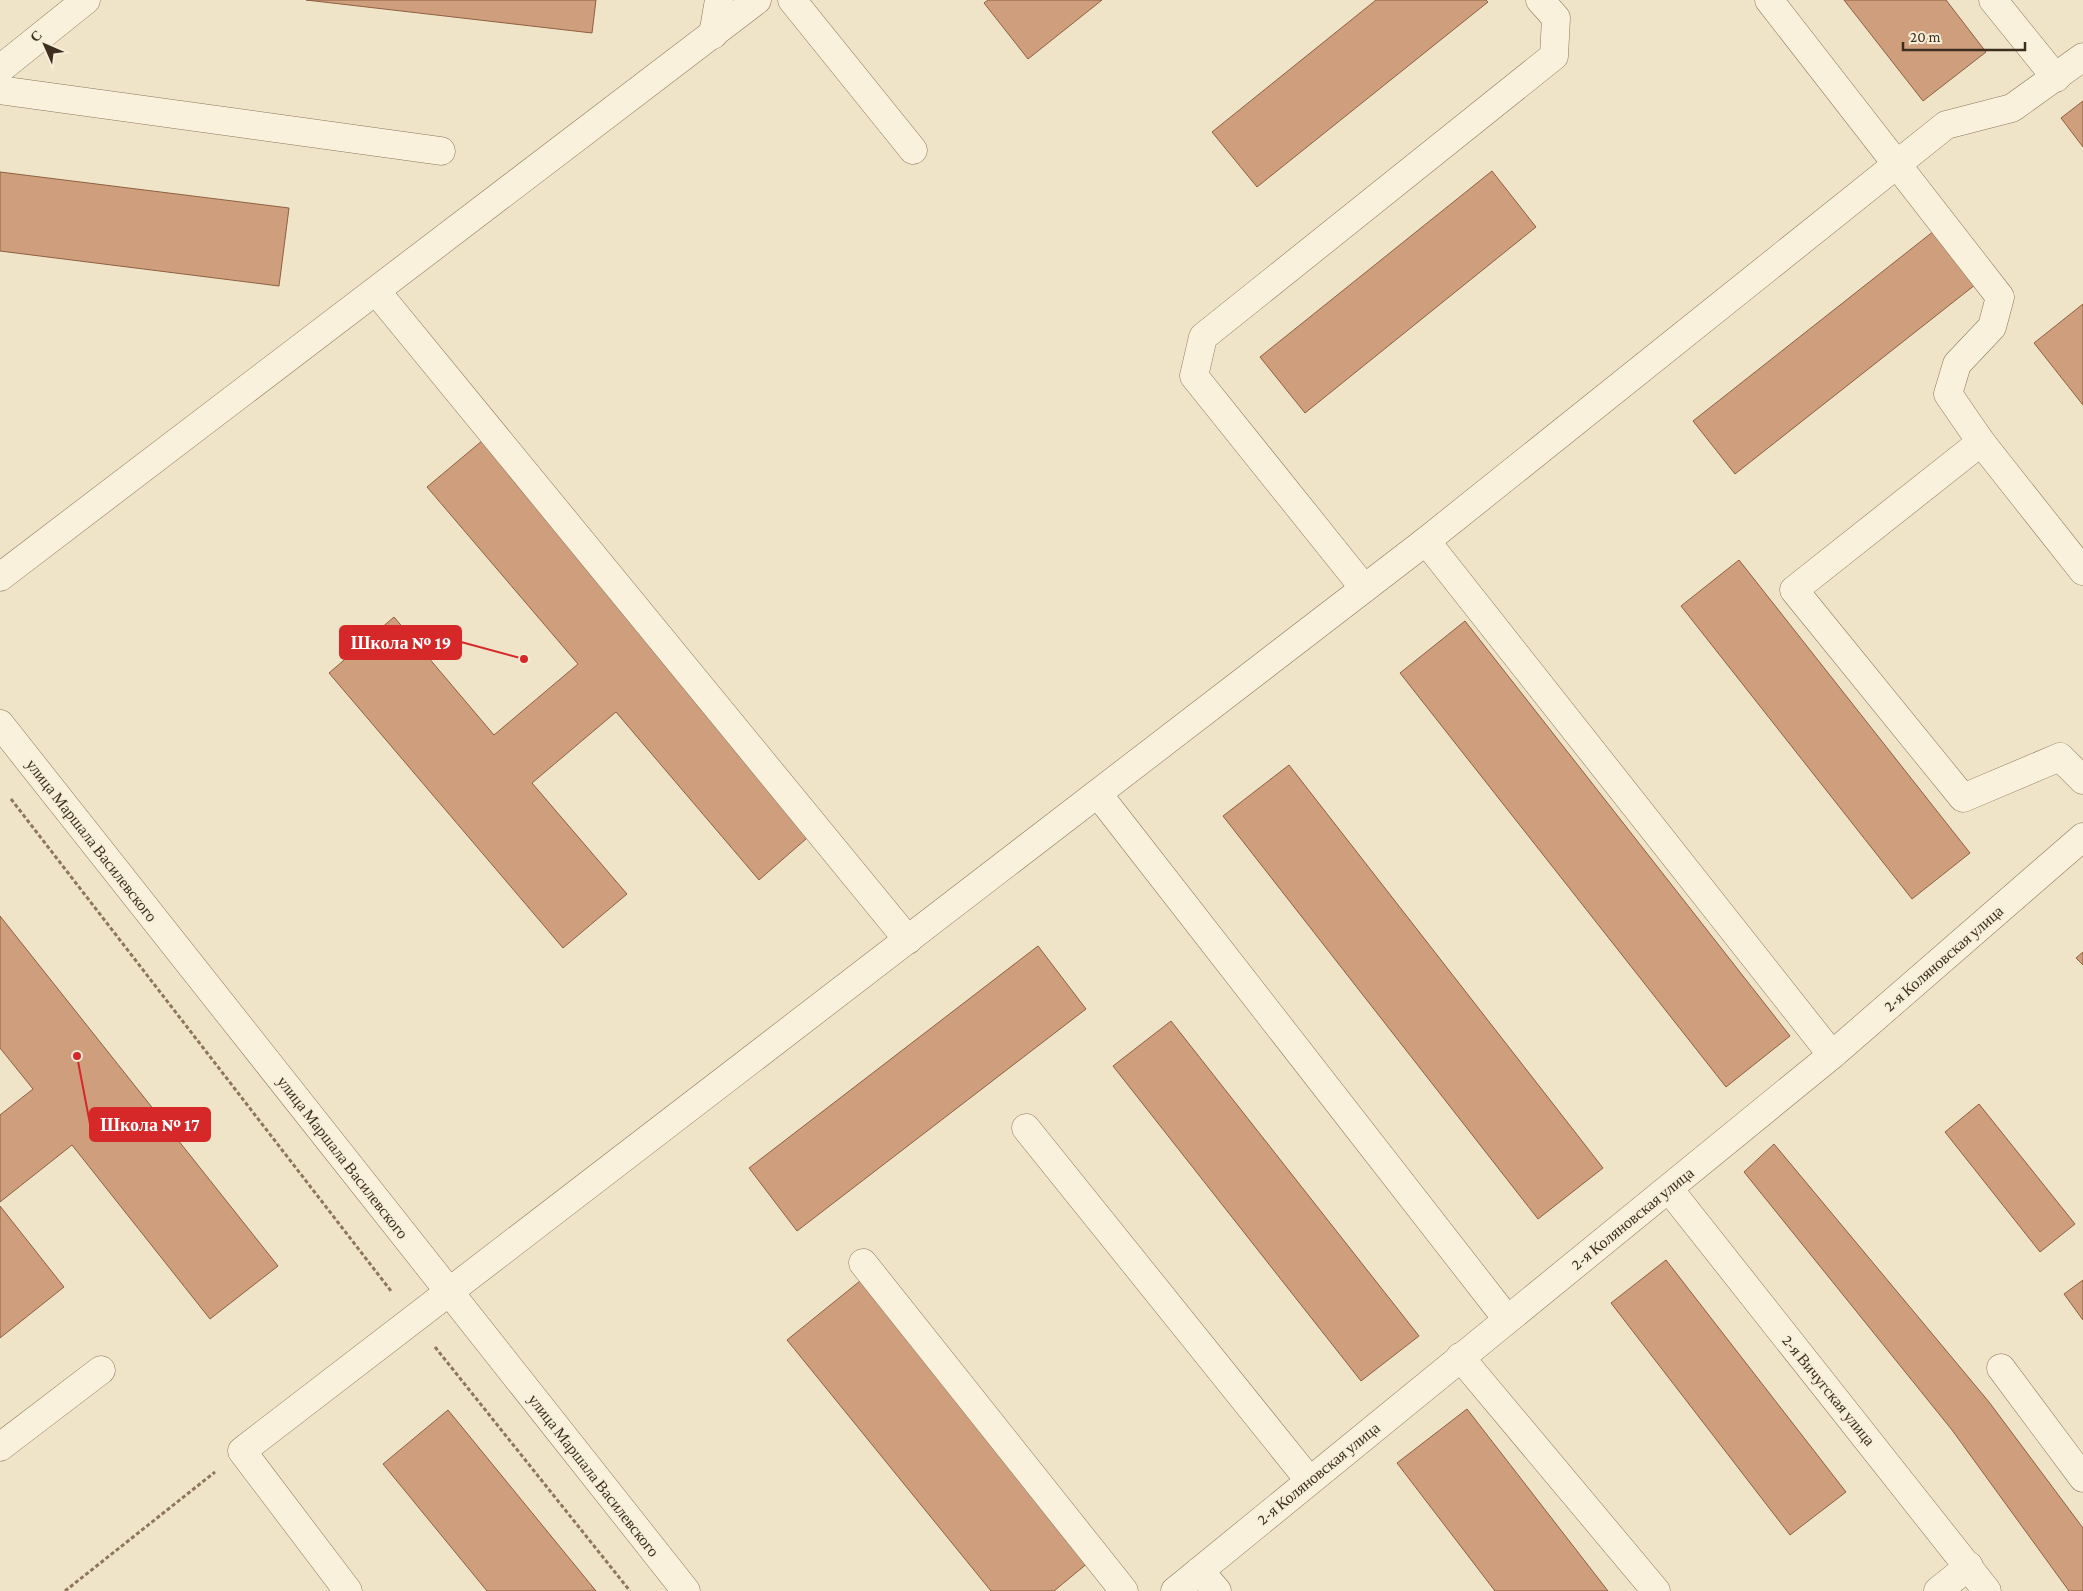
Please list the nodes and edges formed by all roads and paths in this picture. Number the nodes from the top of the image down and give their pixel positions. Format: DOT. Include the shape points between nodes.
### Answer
graph roads {
  1 [pos="86,0"];
  2 [pos="719,0"];
  3 [pos="757,0"];
  4 [pos="792,0"];
  5 [pos="1540,0"];
  6 [pos="1769,0"];
  7 [pos="1993,0"];
  8 [pos="713,36"];
  9 [pos="2083,57"];
  10 [pos="0,69"];
  11 [pos="2056,78"];
  12 [pos="0,90"];
  13 [pos="913,150"];
  14 [pos="441,151"];
  15 [pos="1897,166"];
  16 [pos="376,291"];
  17 [pos="1981,442"];
  18 [pos="1426,541"];
  19 [pos="2083,571"];
  20 [pos="0,577"];
  21 [pos="1364,588"];
  22 [pos="0,724"];
  23 [pos="2083,780"];
  24 [pos="6,793"];
  25 [pos="1098,794"];
  26 [pos="2083,837"];
  27 [pos="908,940"];
  28 [pos="1832,1055"];
  29 [pos="1026,1128"];
  30 [pos="1669,1189"];
  31 [pos="863,1263"];
  32 [pos="450,1293"];
  33 [pos="1507,1319"];
  34 [pos="414,1320"];
  35 [pos="1460,1357"];
  36 [pos="2001,1368"];
  37 [pos="102,1370"];
  38 [pos="0,1447"];
  39 [pos="242,1450"];
  40 [pos="2083,1478"];
  41 [pos="1309,1480"];
  42 [pos="1969,1566"];
  43 [pos="1208,1581"];
  44 [pos="65,1591"];
  45 [pos="348,1591"];
  46 [pos="630,1591"];
  47 [pos="686,1591"];
  48 [pos="1124,1591"];
  49 [pos="1176,1591"];
  50 [pos="1656,1591"];
  51 [pos="1938,1591"];
  52 [pos="1987,1591"];
  1 -- 10 [label="street"];
  2 -- 8 [label="street"];
  3 -- 8 [label="street"];
  4 -- 13 [label="street"];
  5 -- 21 [label="street" via="1556,18 1554,56 1203,337 1194,376"];
  6 -- 15 [label="street"];
  7 -- 11 [label="street"];
  8 -- 16 [label="street"];
  9 -- 11 [label="street"];
  11 -- 15 [label="street" via="2012,108 1946,125"];
  12 -- 14 [label="street"];
  15 -- 17 [label="street" via="2000,297 1992,327 1957,364 1948,394"];
  15 -- 18 [label="street"];
  16 -- 20 [label="street"];
  16 -- 27 [label="street"];
  17 -- 19 [label="street"];
  17 -- 23 [label="street" via="1794,590 1963,798 2060,757"];
  18 -- 21 [label="street"];
  18 -- 28 [label="street"];
  21 -- 25 [label="street"];
  22 -- 32 [label="street, улица Маршала Василевского"];
  24 -- 34 [label="path"];
  25 -- 27 [label="street"];
  25 -- 33 [label="street"];
  26 -- 28 [label="street, 2-я Коляновская улица"];
  27 -- 32 [label="street"];
  28 -- 30 [label="street, 2-я Коляновская улица"];
  29 -- 41 [label="street"];
  30 -- 33 [label="street, 2-я Коляновская улица"];
  30 -- 42 [label="street, 2-я Вичугская улица"];
  31 -- 48 [label="street"];
  32 -- 34 [label="street"];
  32 -- 47 [label="street, улица Маршала Василевского"];
  33 -- 35 [label="street, 2-я Коляновская улица"];
  34 -- 39 [label="street"];
  34 -- 46 [label="path"];
  35 -- 41 [label="street, 2-я Коляновская улица"];
  35 -- 50 [label="street"];
  36 -- 40 [label="street"];
  37 -- 38 [label="street"];
  39 -- 44 [label="path"];
  39 -- 45 [label="street"];
  41 -- 43 [label="street, 2-я Коляновская улица"];
  42 -- 51 [label="street"];
  42 -- 52 [label="street, 2-я Вичугская улица"];
  43 -- 49 [label="street, 2-я Коляновская улица"];
}
